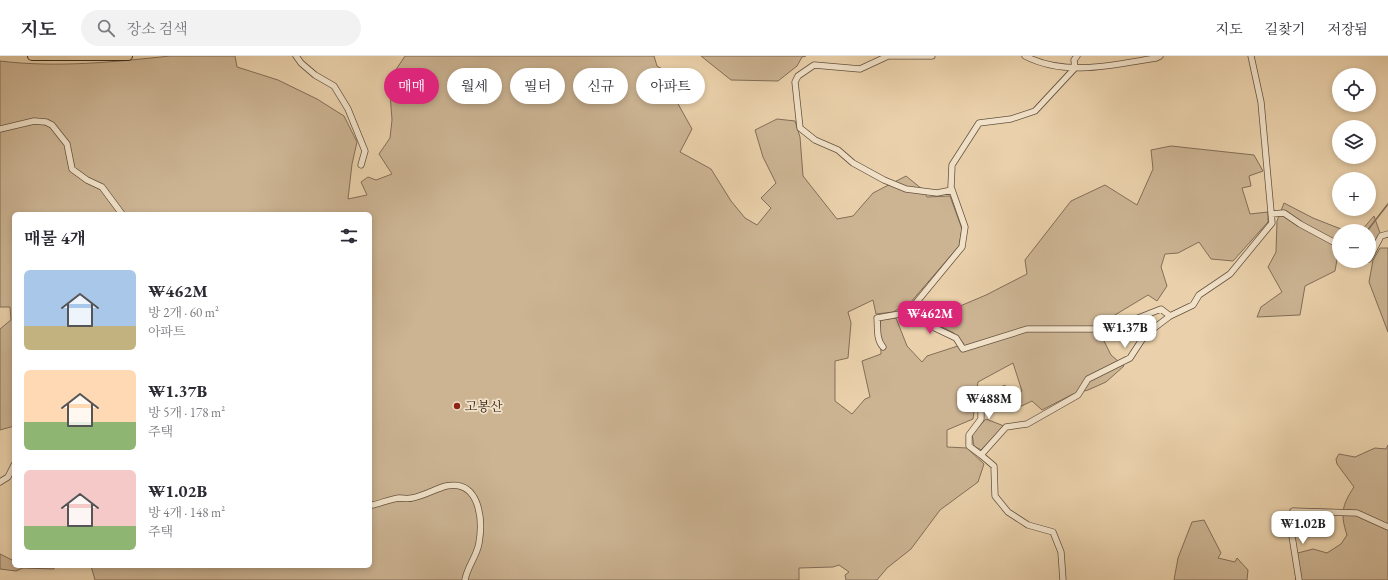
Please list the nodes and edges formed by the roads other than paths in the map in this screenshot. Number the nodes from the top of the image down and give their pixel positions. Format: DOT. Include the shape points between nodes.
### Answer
graph roads {
  1 [pos="32,56"];
  2 [pos="128,56"];
  3 [pos="296,56"];
  4 [pos="932,56"];
  5 [pos="1025,56"];
  6 [pos="1077,56"];
  7 [pos="1160,56"];
  8 [pos="1251,56"];
  9 [pos="1075,68"];
  10 [pos="0,129"];
  11 [pos="361,165"];
  12 [pos="952,190"];
  13 [pos="121,212"];
  14 [pos="1271,214"];
  15 [pos="1388,234"];
  16 [pos="1332,241"];
  17 [pos="1376,246"];
  18 [pos="915,304"];
  19 [pos="1170,316"];
  20 [pos="883,347"];
  21 [pos="1004,389"];
  22 [pos="981,455"];
  23 [pos="12,469"];
  24 [pos="0,482"];
  25 [pos="372,505"];
  26 [pos="1388,527"];
  27 [pos="465,580"];
  28 [pos="1063,580"];
  29 [pos="1299,580"];
  1 -- 2 [label="highway"];
  3 -- 11 [label="street" via="315,75 334,86 348,109 365,151"];
  4 -- 12 [label="street" via="888,56 860,69 814,65 798,76 795,82 800,128 815,140 838,150 853,163 906,189 937,193"];
  5 -- 9 [label="street" via="1040,63"];
  6 -- 9 [label="street" via="1074,60"];
  7 -- 9 [label="street" via="1090,68"];
  8 -- 14 [label="street" via="1261,102"];
  9 -- 12 [label="street" via="1035,111 1011,119 979,122 952,164"];
  10 -- 13 [label="street" via="34,121 52,125 67,144 72,169 102,187"];
  12 -- 18 [label="street" via="965,227 962,248"];
  14 -- 16 [label="street" via="1284,214"];
  14 -- 19 [label="street" via="1272,223 1230,274 1199,295 1193,305"];
  15 -- 17 [label="street" via="1381,236"];
  18 -- 19 [label="street" via="935,328 956,338 963,349 1027,330 1095,330 1161,309"];
  18 -- 20 [label="street" via="900,314 878,318 878,336"];
  19 -- 22 [label="street" via="1145,334 1130,358 1088,379 1078,395 1027,424 1006,427"];
  21 -- 22 [label="street" via="980,399 980,419 969,435 969,446"];
  22 -- 28 [label="street" via="994,466 996,496 1008,512 1028,525 1053,532 1061,552"];
  23 -- 24 [label="street"];
  25 -- 27 [label="street" via="399,498 411,498 447,486 468,489 476,500 481,526 478,550"];
  26 -- 29 [label="street" via="1357,513 1293,511 1292,536"];
}
